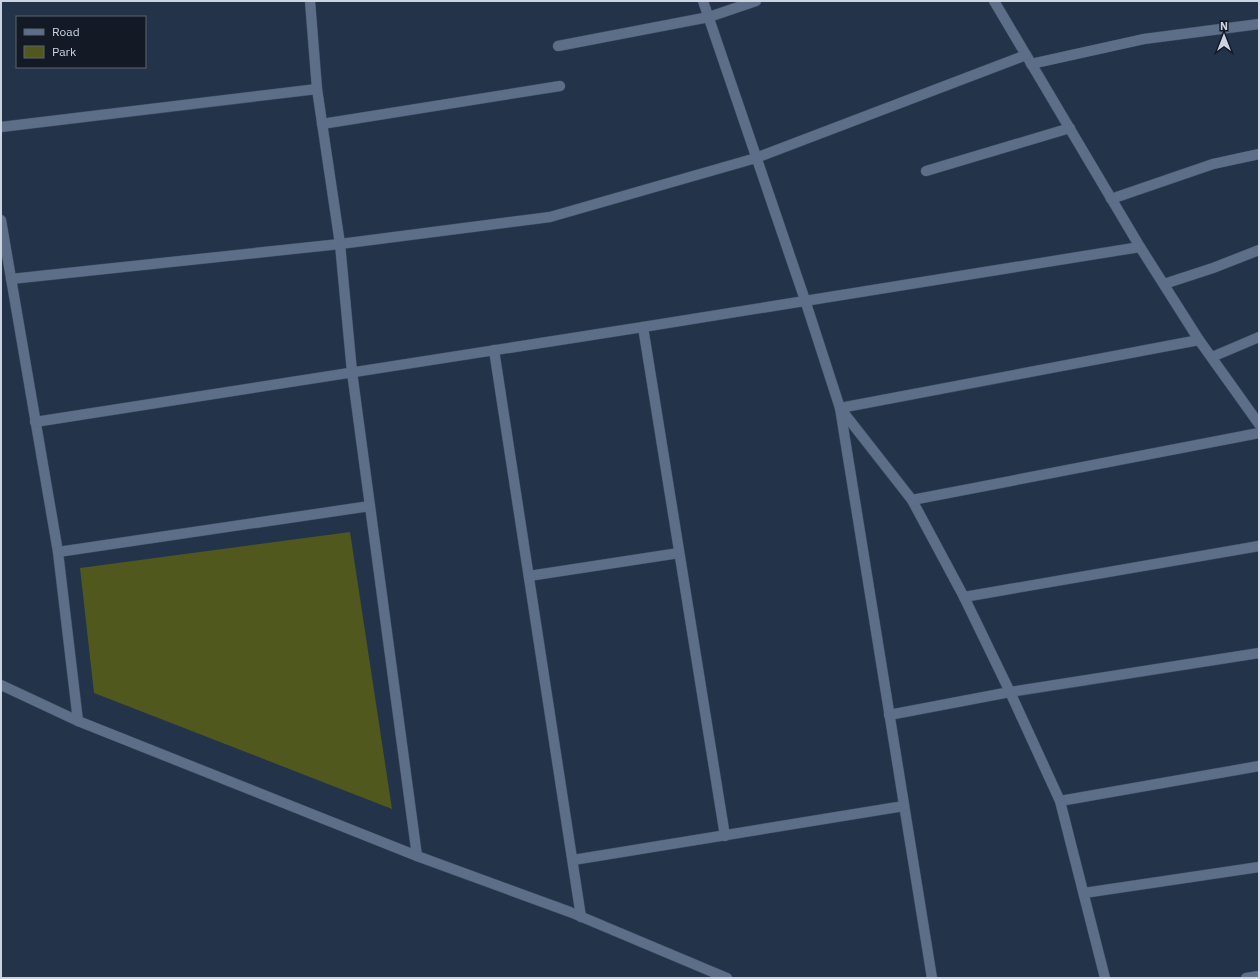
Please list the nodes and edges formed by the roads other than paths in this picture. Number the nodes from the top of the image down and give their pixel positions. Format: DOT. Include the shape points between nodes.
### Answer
graph roads {
  1 [pos="310,1"];
  2 [pos="704,1"];
  3 [pos="756,1"];
  4 [pos="994,1"];
  5 [pos="709,17"];
  6 [pos="1259,24"];
  7 [pos="558,46"];
  8 [pos="1028,59"];
  9 [pos="560,86"];
  10 [pos="317,89"];
  11 [pos="322,124"];
  12 [pos="1,127"];
  13 [pos="1070,128"];
  14 [pos="1259,154"];
  15 [pos="756,158"];
  16 [pos="926,171"];
  17 [pos="1111,199"];
  18 [pos="1,220"];
  19 [pos="340,244"];
  20 [pos="1140,247"];
  21 [pos="1259,250"];
  22 [pos="11,279"];
  23 [pos="1164,284"];
  24 [pos="805,300"];
  25 [pos="643,327"];
  26 [pos="1259,337"];
  27 [pos="1199,340"];
  28 [pos="494,350"];
  29 [pos="1212,357"];
  30 [pos="352,372"];
  31 [pos="840,408"];
  32 [pos="35,422"];
  33 [pos="1259,424"];
  34 [pos="1259,433"];
  35 [pos="912,500"];
  36 [pos="370,506"];
  37 [pos="1259,546"];
  38 [pos="58,552"];
  39 [pos="679,553"];
  40 [pos="529,576"];
  41 [pos="964,598"];
  42 [pos="1259,653"];
  43 [pos="1,685"];
  44 [pos="1010,692"];
  45 [pos="889,715"];
  46 [pos="78,721"];
  47 [pos="1259,766"];
  48 [pos="1060,801"];
  49 [pos="904,806"];
  50 [pos="725,836"];
  51 [pos="417,856"];
  52 [pos="573,860"];
  53 [pos="1259,867"];
  54 [pos="1084,893"];
  55 [pos="581,917"];
  56 [pos="1259,976"];
  57 [pos="727,978"];
  58 [pos="932,978"];
  59 [pos="1105,978"];
  60 [pos="1246,978"];
  1 -- 10 [label="street"];
  2 -- 5 [label="street"];
  3 -- 5 [label="street"];
  4 -- 8 [label="street"];
  5 -- 7 [label="street"];
  5 -- 15 [label="street"];
  6 -- 8 [label="street" via="1144,39"];
  8 -- 13 [label="street"];
  8 -- 15 [label="street"];
  9 -- 11 [label="street"];
  10 -- 11 [label="street"];
  10 -- 12 [label="street"];
  11 -- 19 [label="street"];
  13 -- 16 [label="street"];
  13 -- 17 [label="street"];
  14 -- 17 [label="street" via="1213,164"];
  15 -- 19 [label="street" via="550,218"];
  15 -- 24 [label="street"];
  17 -- 20 [label="street"];
  18 -- 22 [label="street"];
  19 -- 22 [label="street"];
  19 -- 30 [label="street"];
  20 -- 23 [label="street"];
  20 -- 24 [label="street"];
  21 -- 23 [label="street"];
  22 -- 32 [label="street"];
  23 -- 27 [label="street"];
  24 -- 25 [label="street"];
  24 -- 31 [label="street"];
  25 -- 28 [label="street"];
  25 -- 39 [label="street"];
  26 -- 29 [label="street"];
  27 -- 29 [label="street"];
  27 -- 31 [label="street"];
  28 -- 30 [label="street"];
  28 -- 40 [label="street"];
  29 -- 33 [label="street"];
  30 -- 32 [label="street"];
  30 -- 36 [label="street"];
  31 -- 35 [label="street"];
  31 -- 45 [label="street"];
  32 -- 38 [label="street"];
  34 -- 35 [label="street"];
  35 -- 41 [label="street"];
  36 -- 38 [label="street"];
  36 -- 51 [label="street"];
  37 -- 41 [label="street"];
  38 -- 46 [label="street"];
  39 -- 40 [label="street"];
  39 -- 50 [label="street"];
  40 -- 52 [label="street"];
  41 -- 44 [label="street"];
  42 -- 44 [label="street"];
  43 -- 46 [label="street"];
  44 -- 45 [label="street"];
  44 -- 48 [label="street"];
  45 -- 49 [label="street"];
  46 -- 51 [label="street"];
  47 -- 48 [label="street"];
  48 -- 54 [label="street"];
  49 -- 50 [label="street"];
  49 -- 58 [label="street"];
  50 -- 52 [label="street"];
  51 -- 55 [label="street"];
  52 -- 55 [label="street"];
  53 -- 54 [label="street"];
  54 -- 59 [label="street"];
  55 -- 57 [label="street"];
  56 -- 60 [label="street"];
}
